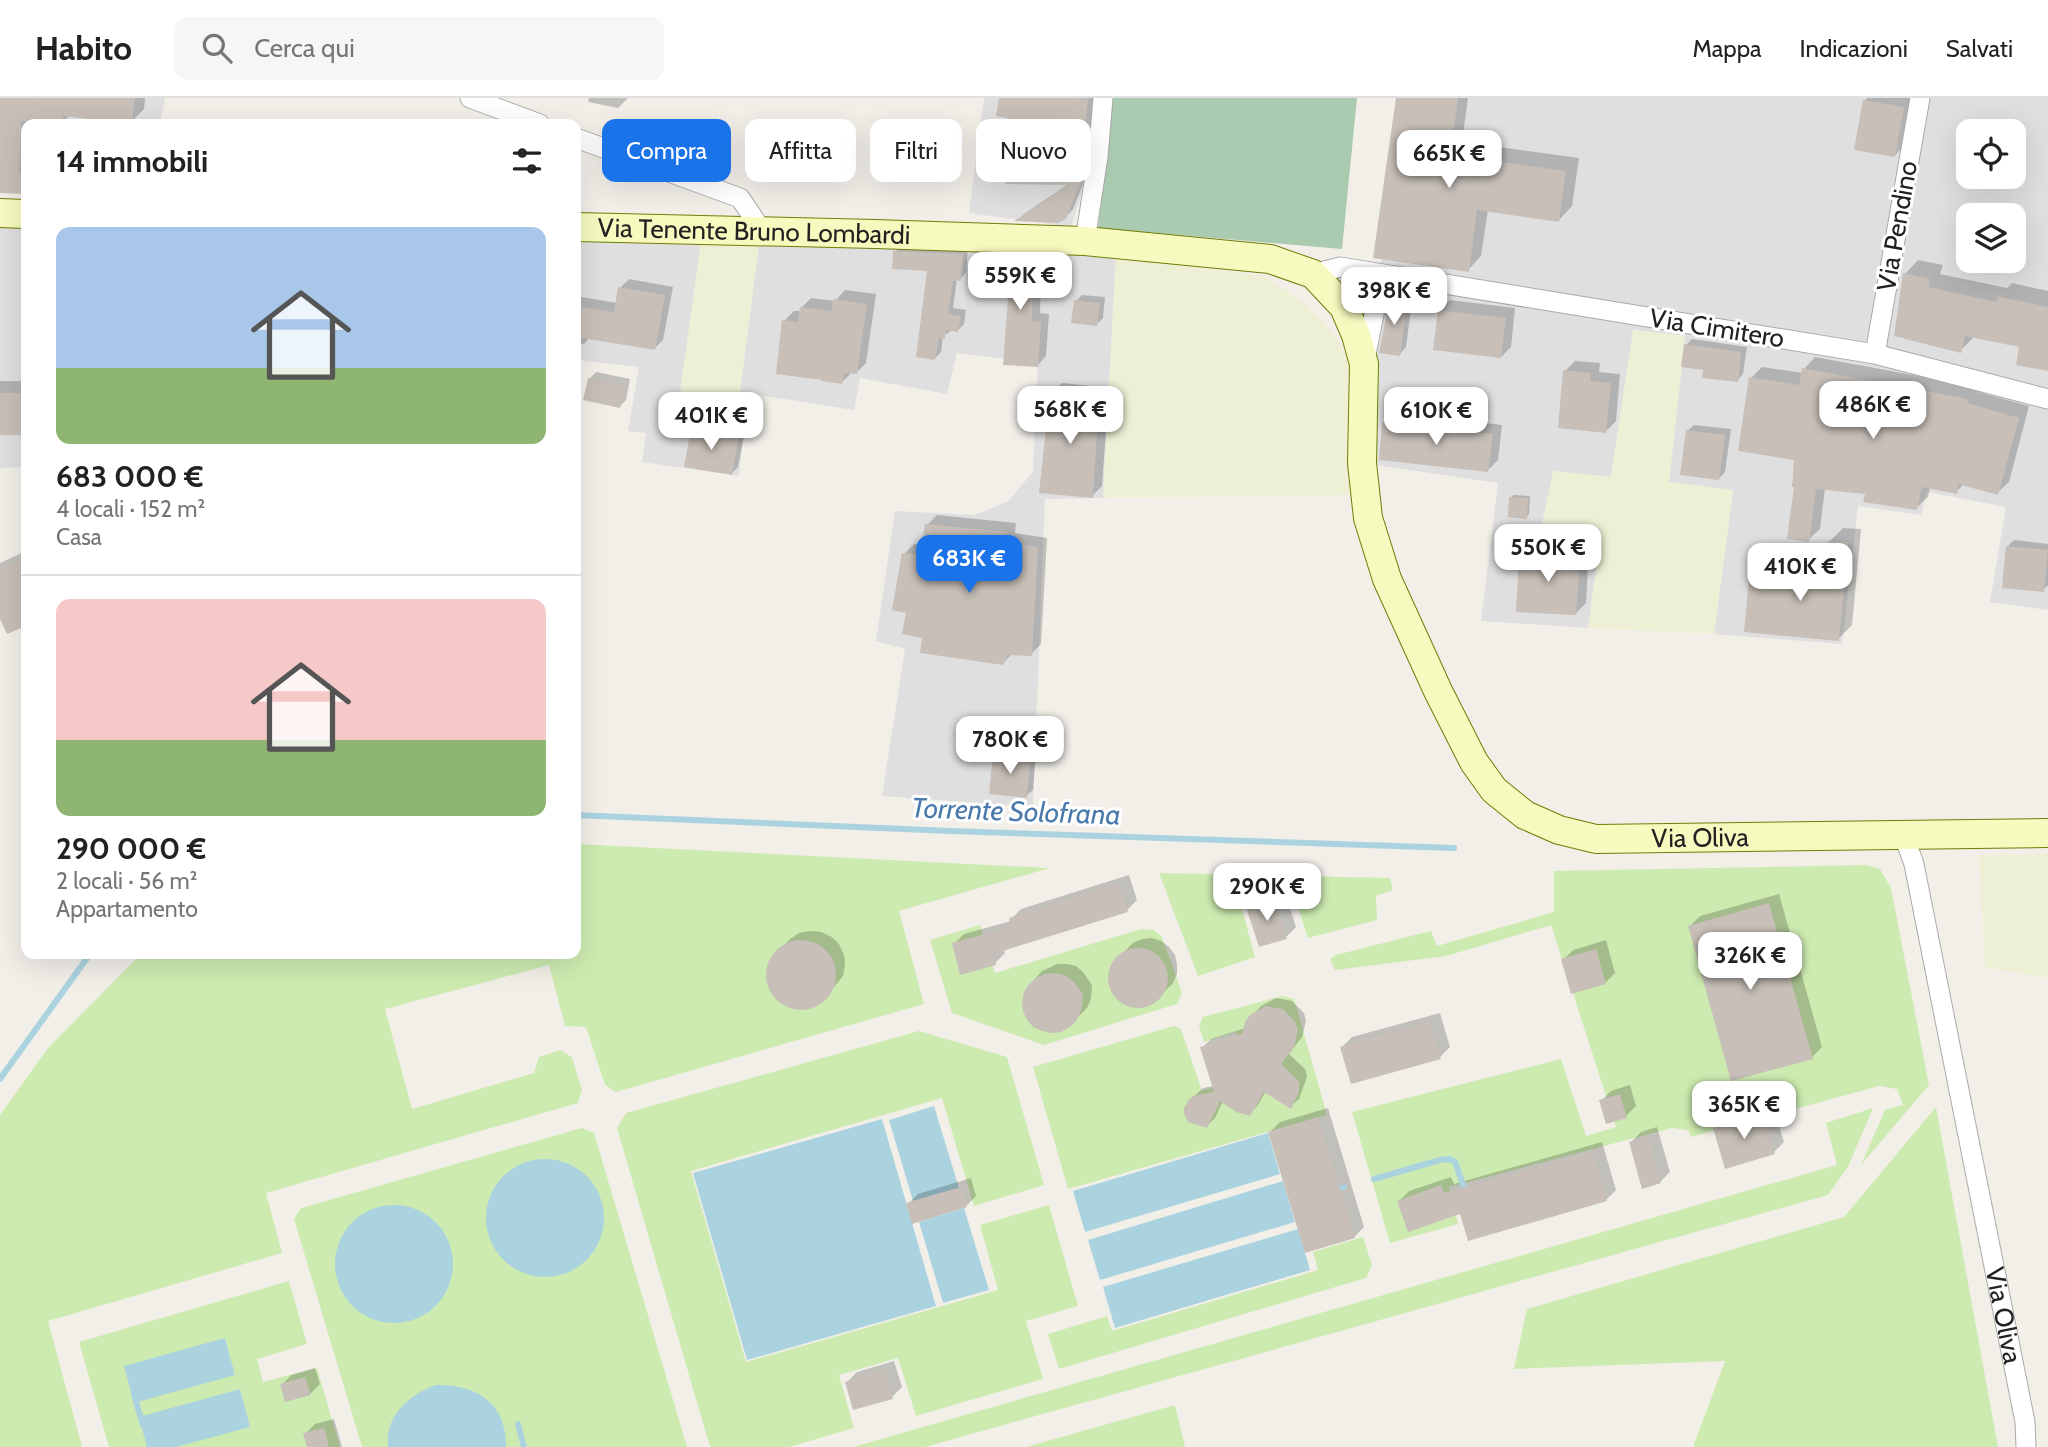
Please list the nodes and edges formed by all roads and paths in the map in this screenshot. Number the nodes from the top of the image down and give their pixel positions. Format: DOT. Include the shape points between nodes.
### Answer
graph roads {
  1 [pos="470,98"];
  2 [pos="1103,98"];
  3 [pos="1920,98"];
  4 [pos="527,119"];
  5 [pos="581,140"];
  6 [pos="0,213"];
  7 [pos="21,214"];
  8 [pos="581,227"];
  9 [pos="763,232"];
  10 [pos="1085,241"];
  11 [pos="1270,259"];
  12 [pos="1313,274"];
  13 [pos="1382,275"];
  14 [pos="1344,307"];
  15 [pos="1875,354"];
  16 [pos="1364,364"];
  17 [pos="2048,399"];
  18 [pos="2048,833"];
  19 [pos="1904,836"];
  20 [pos="2026,1447"];
  1 -- 4 [label="street"];
  2 -- 10 [label="street"];
  3 -- 15 [label="street, Via Pendino"];
  5 -- 9 [label="street" via="740,198"];
  6 -- 7 [label="main road"];
  8 -- 9 [label="main road, Via Tenente Bruno Lombardi"];
  9 -- 10 [label="main road, Via Tenente Bruno Lombardi"];
  10 -- 11 [label="main road, Via Tenente Bruno Lombardi"];
  11 -- 12 [label="main road, Via Oliva"];
  12 -- 13 [label="street, Via Cimitero" via="1340,267"];
  12 -- 14 [label="main road, Via Oliva"];
  13 -- 14 [label="street"];
  13 -- 15 [label="street, Via Cimitero"];
  13 -- 16 [label="street"];
  14 -- 16 [label="main road, Via Oliva"];
  15 -- 17 [label="street, Via Cimitero"];
  16 -- 19 [label="main road, Via Oliva" via="1362,463 1367,518 1387,579 1438,691 1474,762 1494,790 1525,815 1596,839"];
  18 -- 19 [label="main road"];
  19 -- 20 [label="street, Via Oliva" via="1914,863 2025,1422"];
}
